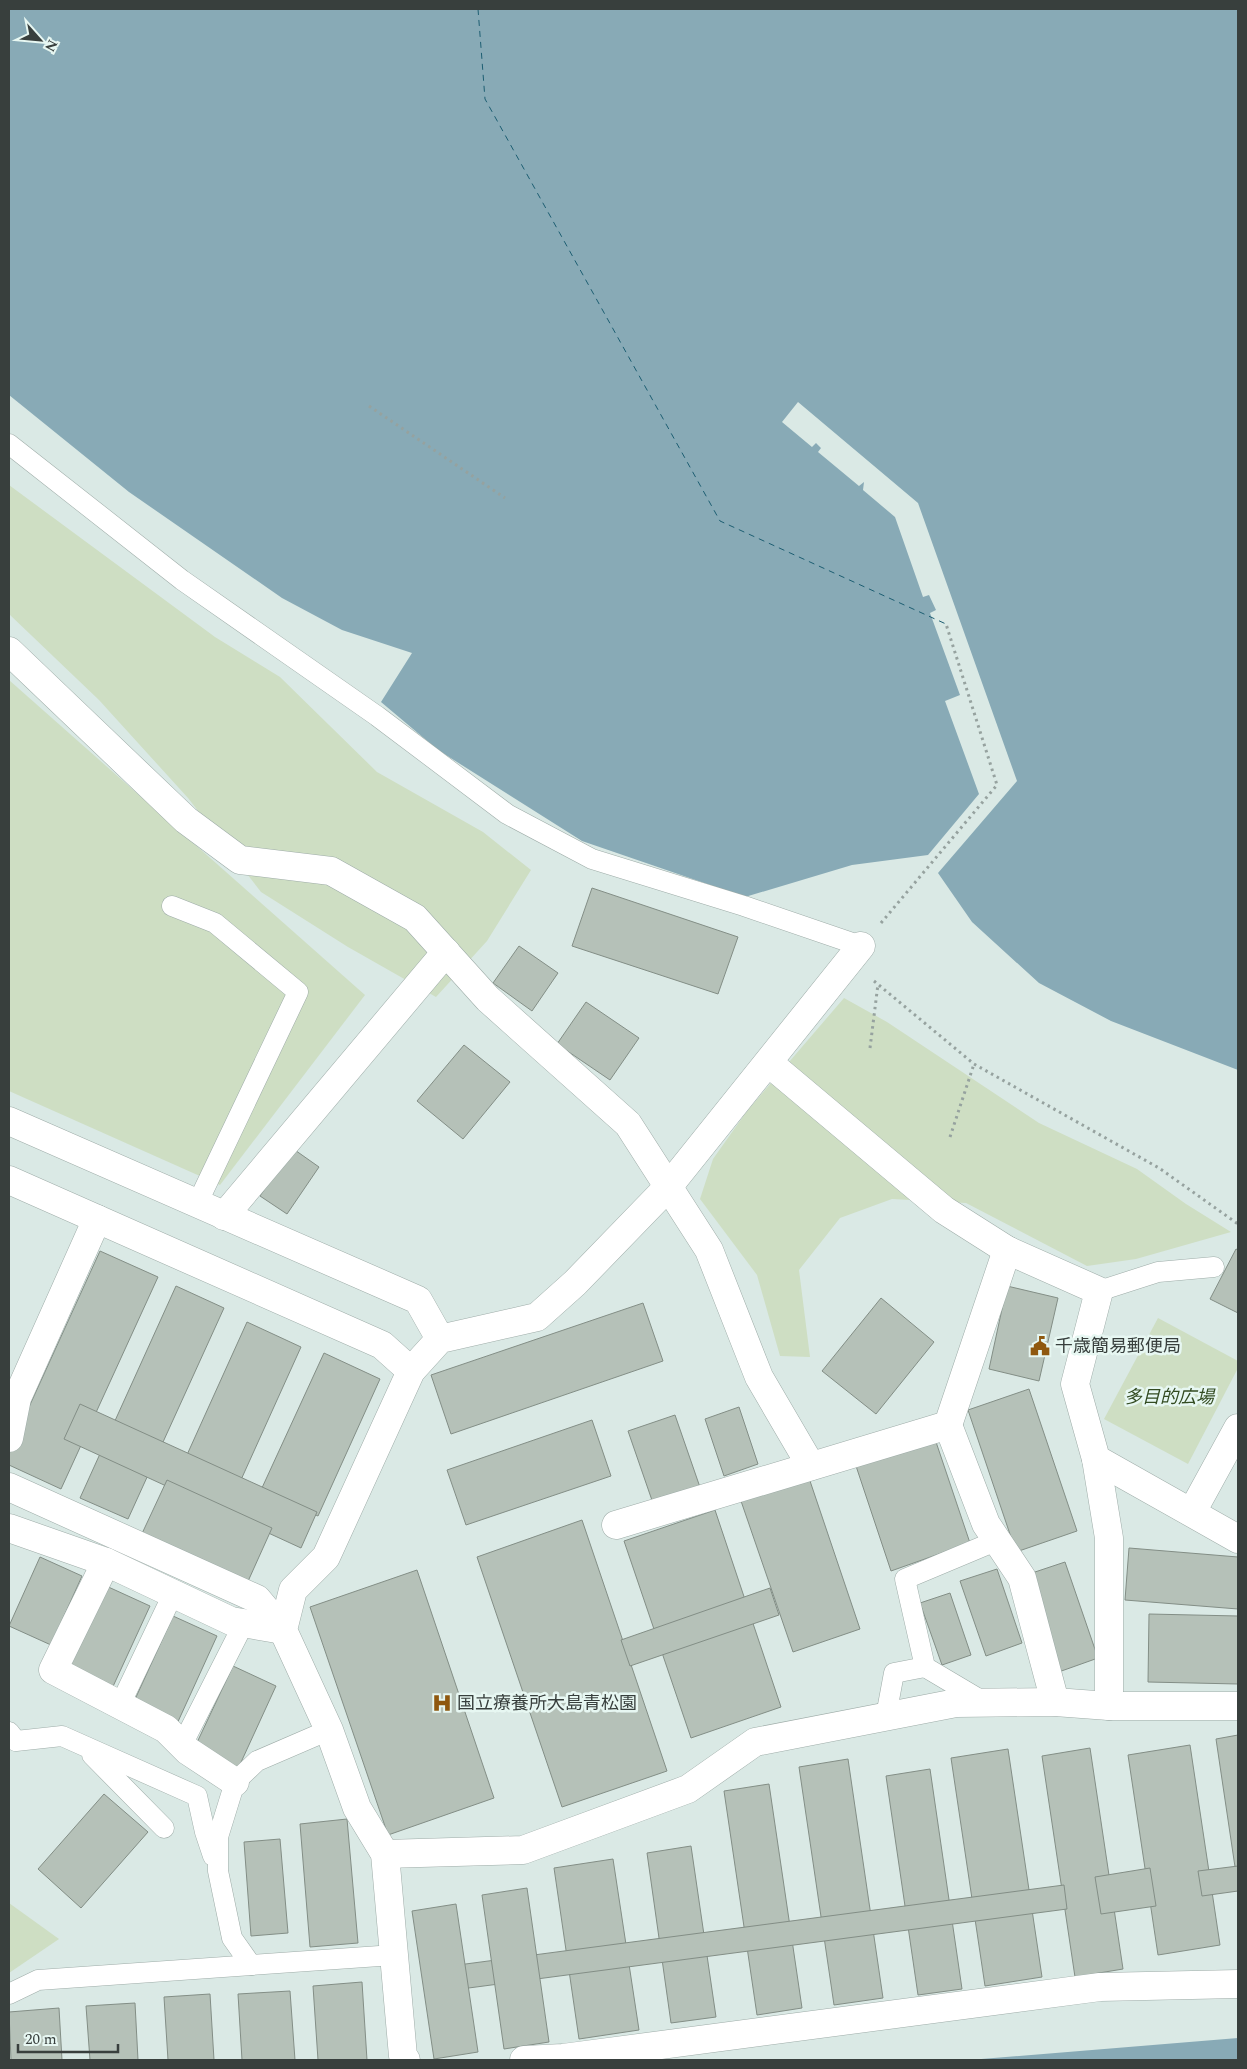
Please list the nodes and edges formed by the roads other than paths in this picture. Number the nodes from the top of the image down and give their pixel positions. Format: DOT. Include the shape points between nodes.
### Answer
graph roads {
  1 [pos="9,444"];
  2 [pos="9,652"];
  3 [pos="172,906"];
  4 [pos="446,952"];
  5 [pos="856,953"];
  6 [pos="769,1063"];
  7 [pos="9,1121"];
  8 [pos="9,1180"];
  9 [pos="668,1187"];
  10 [pos="197,1204"];
  11 [pos="224,1216"];
  12 [pos="97,1219"];
  13 [pos="1007,1250"];
  14 [pos="1214,1267"];
  15 [pos="1099,1291"];
  16 [pos="440,1339"];
  17 [pos="411,1371"];
  18 [pos="948,1425"];
  19 [pos="1238,1428"];
  20 [pos="9,1438"];
  21 [pos="1096,1459"];
  22 [pos="811,1466"];
  23 [pos="9,1487"];
  24 [pos="1192,1512"];
  25 [pos="616,1525"];
  26 [pos="9,1528"];
  27 [pos="1238,1538"];
  28 [pos="998,1540"];
  29 [pos="106,1562"];
  30 [pos="174,1594"];
  31 [pos="244,1623"];
  32 [pos="283,1630"];
  33 [pos="925,1667"];
  34 [pos="984,1702"];
  35 [pos="1055,1702"];
  36 [pos="120,1705"];
  37 [pos="1109,1706"];
  38 [pos="1238,1706"];
  39 [pos="886,1716"];
  40 [pos="329,1730"];
  41 [pos="9,1732"];
  42 [pos="182,1745"];
  43 [pos="84,1746"];
  44 [pos="235,1782"];
  45 [pos="164,1828"];
  46 [pos="385,1854"];
  47 [pos="218,1872"];
  48 [pos="394,1955"];
  49 [pos="250,1965"];
  50 [pos="1238,1984"];
  51 [pos="9,1994"];
  52 [pos="406,2060"];
  53 [pos="524,2060"];
  1 -- 5 [label="lane" via="182,580 376,716 507,814 592,859 744,906"];
  2 -- 4 [label="street" via="186,820 240,860 331,870 415,918"];
  3 -- 10 [label="lane" via="215,924 298,992"];
  4 -- 9 [label="street" via="488,999 628,1124"];
  4 -- 11 [label="street"];
  5 -- 6 [label="street"];
  6 -- 9 [label="street"];
  6 -- 13 [label="street" via="944,1210"];
  7 -- 10 [label="street"];
  8 -- 12 [label="street"];
  9 -- 16 [label="street" via="537,1316"];
  9 -- 22 [label="street" via="709,1250 759,1377"];
  10 -- 11 [label="street"];
  11 -- 16 [label="street" via="418,1300"];
  12 -- 17 [label="street" via="382,1345"];
  12 -- 20 [label="street" via="17,1398"];
  13 -- 15 [label="street"];
  13 -- 18 [label="street"];
  14 -- 15 [label="lane" via="1158,1272"];
  15 -- 21 [label="street" via="1075,1384"];
  16 -- 17 [label="street"];
  17 -- 32 [label="street" via="326,1557 293,1590"];
  18 -- 22 [label="street"];
  18 -- 28 [label="street" via="986,1524"];
  19 -- 24 [label="street"];
  21 -- 24 [label="street"];
  21 -- 37 [label="street" via="1109,1538"];
  22 -- 25 [label="street"];
  23 -- 32 [label="street" via="257,1599"];
  24 -- 27 [label="street"];
  26 -- 29 [label="street"];
  28 -- 33 [label="lane" via="905,1579"];
  28 -- 35 [label="street" via="1022,1578"];
  29 -- 30 [label="street"];
  29 -- 36 [label="street" via="54,1670"];
  30 -- 31 [label="street" via="231,1621"];
  30 -- 36 [label="lane"];
  31 -- 32 [label="street"];
  31 -- 42 [label="lane"];
  32 -- 40 [label="street"];
  33 -- 34 [label="lane"];
  33 -- 39 [label="lane" via="894,1673"];
  34 -- 35 [label="street"];
  34 -- 39 [label="street" via="956,1703"];
  35 -- 37 [label="street"];
  36 -- 42 [label="street" via="166,1729"];
  37 -- 38 [label="street"];
  39 -- 46 [label="street" via="755,1742 688,1789 522,1850"];
  40 -- 44 [label="lane" via="257,1761"];
  40 -- 46 [label="street" via="357,1808"];
  41 -- 43 [label="lane" via="16,1741 62,1736"];
  42 -- 44 [label="street"];
  43 -- 45 [label="lane"];
  43 -- 47 [label="lane" via="197,1796"];
  44 -- 47 [label="lane" via="218,1837"];
  46 -- 48 [label="street"];
  47 -- 49 [label="lane" via="232,1938"];
  48 -- 49 [label="lane"];
  48 -- 52 [label="street" via="403,2056"];
  49 -- 51 [label="lane" via="38,1980"];
  50 -- 53 [label="street" via="1100,1987 563,2058"];
}
